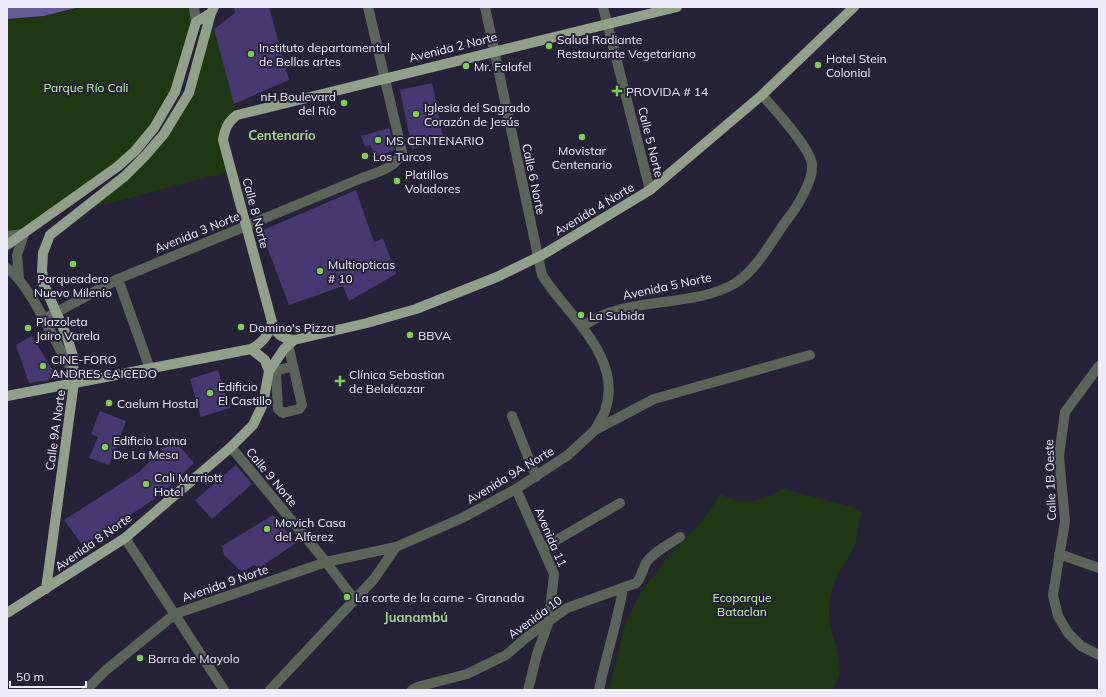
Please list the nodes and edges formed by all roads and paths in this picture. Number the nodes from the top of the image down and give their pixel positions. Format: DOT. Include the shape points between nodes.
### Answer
graph roads {
  1 [pos="194,7"];
  2 [pos="368,7"];
  3 [pos="485,7"];
  4 [pos="603,7"];
  5 [pos="677,7"];
  6 [pos="854,7"];
  7 [pos="212,10"];
  8 [pos="196,22"];
  9 [pos="608,24"];
  10 [pos="494,50"];
  11 [pos="385,78"];
  12 [pos="762,95"];
  13 [pos="237,114"];
  14 [pos="144,157"];
  15 [pos="93,185"];
  16 [pos="650,190"];
  17 [pos="246,227"];
  18 [pos="24,234"];
  19 [pos="7,236"];
  20 [pos="7,245"];
  21 [pos="538,258"];
  22 [pos="7,268"];
  23 [pos="19,279"];
  24 [pos="118,279"];
  25 [pos="44,320"];
  26 [pos="272,322"];
  27 [pos="583,326"];
  28 [pos="291,342"];
  29 [pos="251,349"];
  30 [pos="810,355"];
  31 [pos="293,366"];
  32 [pos="1099,366"];
  33 [pos="71,368"];
  34 [pos="150,369"];
  35 [pos="268,372"];
  36 [pos="86,381"];
  37 [pos="67,385"];
  38 [pos="277,389"];
  39 [pos="265,391"];
  40 [pos="7,396"];
  41 [pos="512,416"];
  42 [pos="595,430"];
  43 [pos="231,447"];
  44 [pos="536,477"];
  45 [pos="516,489"];
  46 [pos="620,503"];
  47 [pos="680,537"];
  48 [pos="125,538"];
  49 [pos="396,547"];
  50 [pos="543,548"];
  51 [pos="1059,554"];
  52 [pos="326,562"];
  53 [pos="1099,568"];
  54 [pos="46,589"];
  55 [pos="623,589"];
  56 [pos="354,599"];
  57 [pos="7,613"];
  58 [pos="175,614"];
  59 [pos="549,621"];
  60 [pos="1099,655"];
  61 [pos="86,690"];
  62 [pos="224,690"];
  63 [pos="270,690"];
  64 [pos="412,690"];
  65 [pos="528,690"];
  66 [pos="599,690"];
  1 -- 8 [label="street"];
  2 -- 11 [label="street"];
  3 -- 10 [label="street, Calle 6 Norte"];
  4 -- 9 [label="street, Calle 5 Norte"];
  5 -- 9 [label="main road, Avenida 2 Norte"];
  6 -- 12 [label="main road, Avenida 4 Norte"];
  7 -- 8 [label="main road"];
  7 -- 14 [label="main road, Calle 9A Norte" via="187,97 164,134"];
  8 -- 15 [label="main road" via="177,88 165,111 135,151"];
  9 -- 10 [label="main road, Avenida 2 Norte"];
  9 -- 16 [label="street, Calle 5 Norte"];
  10 -- 11 [label="main road, Avenida 2 Norte"];
  10 -- 21 [label="street, Calle 6 Norte"];
  11 -- 13 [label="main road, Avenida 2 Norte"];
  11 -- 17 [label="street, Avenida 3 Norte" via="402,152 399,160 393,165"];
  12 -- 16 [label="main road, Avenida 4 Norte"];
  12 -- 27 [label="street, Avenida 5 Norte" via="806,149 812,164 798,206 750,271 734,284 707,294 611,311"];
  13 -- 17 [label="main road, Calle 8 Norte" via="226,127 223,140"];
  14 -- 15 [label="main road"];
  14 -- 54 [label="main road, Calle 9A Norte" via="125,176 50,235 43,253 44,285 67,337 74,370"];
  15 -- 18 [label="main road"];
  16 -- 21 [label="main road, Avenida 4 Norte"];
  17 -- 24 [label="street, Avenida 3 Norte"];
  17 -- 26 [label="main road, Calle 8 Norte"];
  18 -- 19 [label="street"];
  18 -- 20 [label="main road"];
  18 -- 23 [label="street" via="17,255"];
  21 -- 27 [label="street, Calle 6 Norte" via="542,275 551,289"];
  21 -- 28 [label="main road, Avenida 4 Norte" via="416,309"];
  22 -- 23 [label="street"];
  23 -- 25 [label="street"];
  24 -- 25 [label="street, Avenida 3 Norte"];
  24 -- 34 [label="street"];
  25 -- 33 [label="street"];
  26 -- 28 [label="main road, Calle 8 Norte" via="280,335"];
  26 -- 29 [label="main road" via="263,341"];
  27 -- 42 [label="street, Calle 6 Norte" via="605,367 607,379 607,401"];
  28 -- 31 [label="street"];
  28 -- 35 [label="main road, Avenida 8 Norte"];
  29 -- 34 [label="main road"];
  29 -- 35 [label="main road" via="265,360"];
  30 -- 42 [label="street, Avenida 9A Norte" via="654,399"];
  31 -- 38 [label="street" via="277,372"];
  31 -- 38 [label="street" via="302,407 280,412"];
  32 -- 51 [label="street, Calle 1B Oeste" via="1077,392 1065,412 1059,456 1065,521"];
  33 -- 36 [label="street"];
  33 -- 37 [label="street"];
  34 -- 36 [label="main road"];
  35 -- 39 [label="main road, Avenida 8 Norte"];
  36 -- 37 [label="main road"];
  37 -- 40 [label="main road"];
  38 -- 39 [label="street"];
  39 -- 43 [label="main road, Avenida 8 Norte" via="263,404 253,425"];
  41 -- 44 [label="street"];
  42 -- 44 [label="street, Avenida 9A Norte" via="580,446"];
  43 -- 48 [label="main road, Avenida 8 Norte"];
  43 -- 52 [label="street, Calle 9 Norte"];
  44 -- 45 [label="street, Avenida 9A Norte"];
  45 -- 49 [label="street, Avenida 9A Norte" via="462,518"];
  45 -- 50 [label="street, Avenida 11"];
  46 -- 50 [label="street"];
  47 -- 55 [label="street, Avenida 10" via="646,563 636,583"];
  48 -- 54 [label="main road, Avenida 8 Norte"];
  48 -- 58 [label="street"];
  49 -- 52 [label="street, Avenida 9 Norte"];
  49 -- 56 [label="street" via="374,579"];
  50 -- 59 [label="street, Avenida 11" via="554,574"];
  51 -- 53 [label="street"];
  51 -- 60 [label="street, Calle 1B Oeste" via="1053,595 1058,616 1068,633 1081,646"];
  52 -- 56 [label="street, Calle 9 Norte"];
  52 -- 58 [label="street, Avenida 9 Norte"];
  54 -- 57 [label="main road, Avenida 8 Norte"];
  55 -- 59 [label="street, Avenida 10" via="567,608"];
  55 -- 66 [label="street"];
  56 -- 63 [label="street"];
  58 -- 61 [label="street, Avenida 9 Norte" via="106,670"];
  58 -- 62 [label="street"];
  59 -- 64 [label="street, Avenida 10" via="506,655 467,674"];
  59 -- 65 [label="street, Avenida 11"];
}
